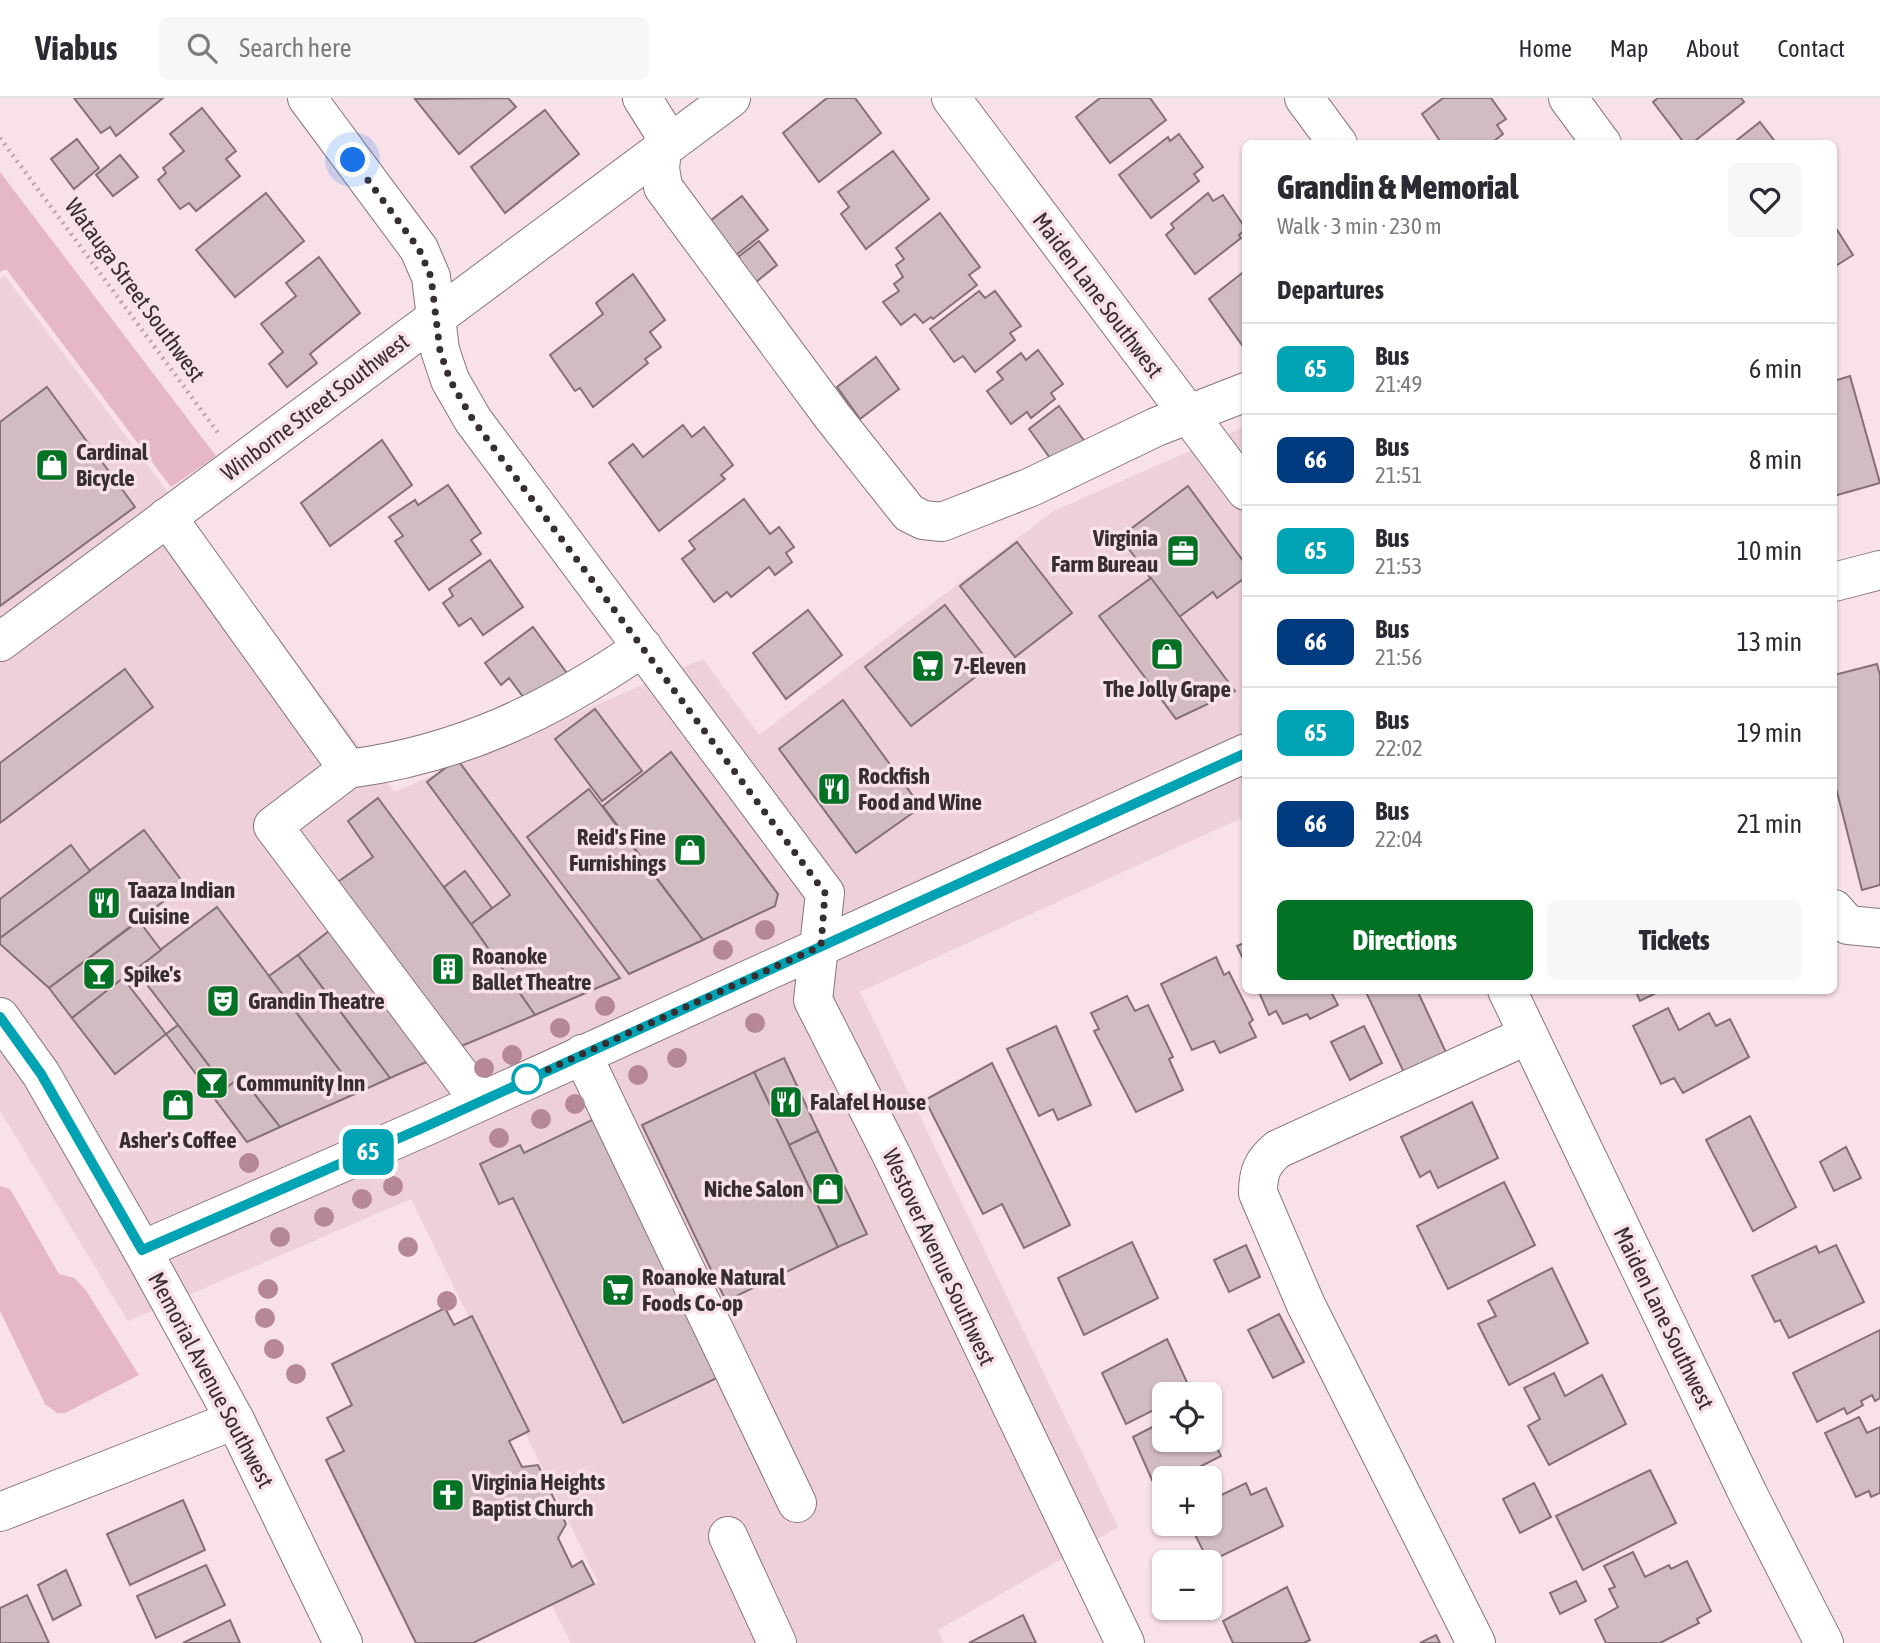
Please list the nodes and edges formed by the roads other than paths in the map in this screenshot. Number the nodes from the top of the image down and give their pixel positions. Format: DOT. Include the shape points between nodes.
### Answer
graph roads {
  1 [pos="307,98"];
  2 [pos="642,98"];
  3 [pos="731,98"];
  4 [pos="951,98"];
  5 [pos="1304,98"];
  6 [pos="1569,98"];
  7 [pos="1335,140"];
  8 [pos="1599,140"];
  9 [pos="664,149"];
  10 [pos="434,318"];
  11 [pos="1242,394"];
  12 [pos="1188,414"];
  13 [pos="1242,486"];
  14 [pos="167,517"];
  15 [pos="1880,570"];
  16 [pos="1837,581"];
  17 [pos="0,642"];
  18 [pos="643,647"];
  19 [pos="1242,755"];
  20 [pos="348,769"];
  21 [pos="1837,912"];
  22 [pos="1880,928"];
  23 [pos="821,946"];
  24 [pos="1509,994"];
  25 [pos="0,1017"];
  26 [pos="1528,1035"];
  27 [pos="582,1054"];
  28 [pos="479,1100"];
  29 [pos="142,1250"];
  30 [pos="235,1420"];
  31 [pos="797,1503"];
  32 [pos="0,1512"];
  33 [pos="727,1536"];
  34 [pos="343,1643"];
  35 [pos="777,1643"];
  36 [pos="1125,1643"];
  37 [pos="1476,1643"];
  38 [pos="1824,1643"];
  1 -- 10 [label="street, Westover Avenue Southwest" via="419,249 431,277"];
  2 -- 9 [label="street" via="664,133"];
  3 -- 9 [label="street, Winborne Street Southwest"];
  4 -- 12 [label="street, Maiden Lane Southwest"];
  5 -- 7 [label="street"];
  6 -- 8 [label="street"];
  9 -- 10 [label="street, Winborne Street Southwest"];
  9 -- 12 [label="street" via="663,187 909,513 942,522 1031,487"];
  10 -- 14 [label="street, Winborne Street Southwest"];
  10 -- 18 [label="street, Westover Avenue Southwest" via="450,380 473,420"];
  11 -- 12 [label="street"];
  12 -- 13 [label="street, Maiden Lane Southwest"];
  14 -- 17 [label="street, Winborne Street Southwest"];
  14 -- 20 [label="street"];
  15 -- 16 [label="street"];
  18 -- 20 [label="street" via="605,674 520,721 401,762"];
  18 -- 23 [label="street, Westover Avenue Southwest" via="825,893"];
  19 -- 23 [label="street"];
  20 -- 28 [label="street" via="273,826"];
  21 -- 22 [label="street" via="1848,925"];
  23 -- 27 [label="street"];
  23 -- 36 [label="street, Westover Avenue Southwest" via="813,1000"];
  24 -- 26 [label="street, Maiden Lane Southwest"];
  25 -- 29 [label="street, Memorial Avenue Southwest" via="41,1074"];
  26 -- 37 [label="street" via="1278,1149 1266,1158 1258,1174 1258,1193 1306,1305"];
  26 -- 38 [label="street, Maiden Lane Southwest"];
  27 -- 28 [label="street"];
  27 -- 31 [label="street"];
  28 -- 29 [label="street"];
  29 -- 30 [label="street, Memorial Avenue Southwest"];
  30 -- 32 [label="street"];
  30 -- 34 [label="street, Memorial Avenue Southwest"];
  33 -- 35 [label="street"];
}
